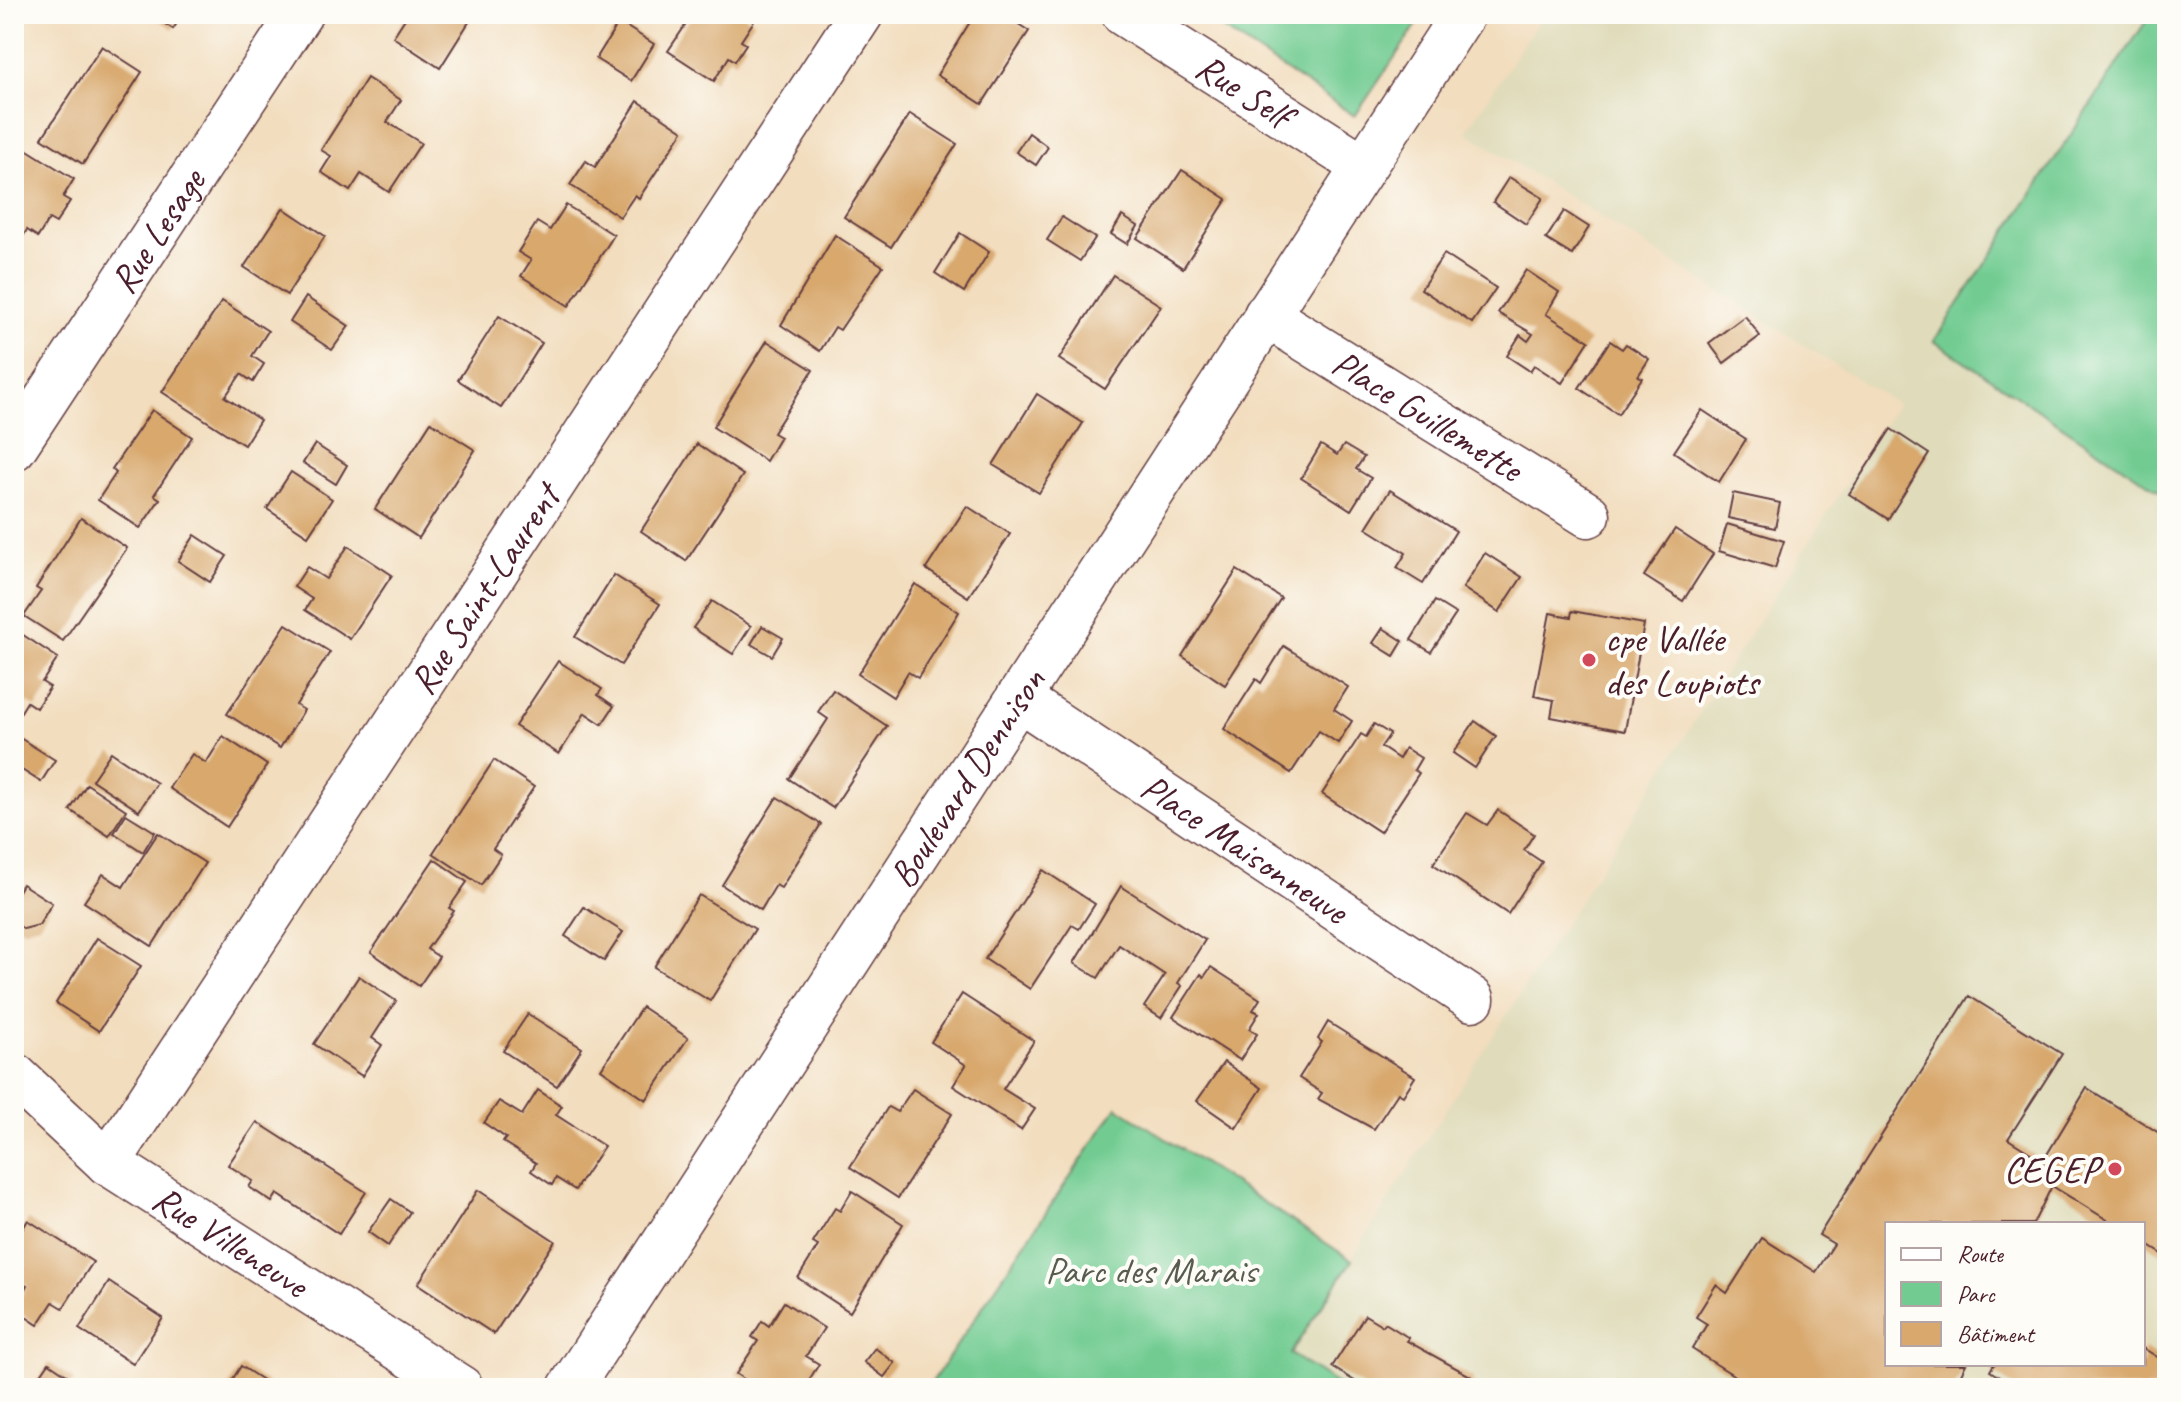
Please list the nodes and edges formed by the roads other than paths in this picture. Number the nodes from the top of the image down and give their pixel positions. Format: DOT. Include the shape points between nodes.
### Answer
graph roads {
  1 [pos="300,14"];
  2 [pos="861,14"];
  3 [pos="1124,14"];
  4 [pos="1463,14"];
  5 [pos="1363,166"];
  6 [pos="1266,315"];
  7 [pos="14,448"];
  8 [pos="1588,515"];
  9 [pos="1018,698"];
  10 [pos="1472,999"];
  11 [pos="14,1075"];
  12 [pos="108,1163"];
  13 [pos="461,1388"];
  14 [pos="570,1388"];
  1 -- 7 [label="street, Rue Lesage"];
  2 -- 12 [label="street, Rue Saint-Laurent"];
  3 -- 5 [label="street, Rue Self"];
  4 -- 5 [label="street, Boulevard Dennison"];
  5 -- 6 [label="street, Boulevard Dennison"];
  6 -- 8 [label="street, Place Guillemette"];
  6 -- 9 [label="street, Boulevard Dennison"];
  9 -- 10 [label="street, Place Maisonneuve"];
  9 -- 14 [label="street, Boulevard Dennison"];
  11 -- 12 [label="street, Rue Villeneuve"];
  12 -- 13 [label="street, Rue Villeneuve"];
}
